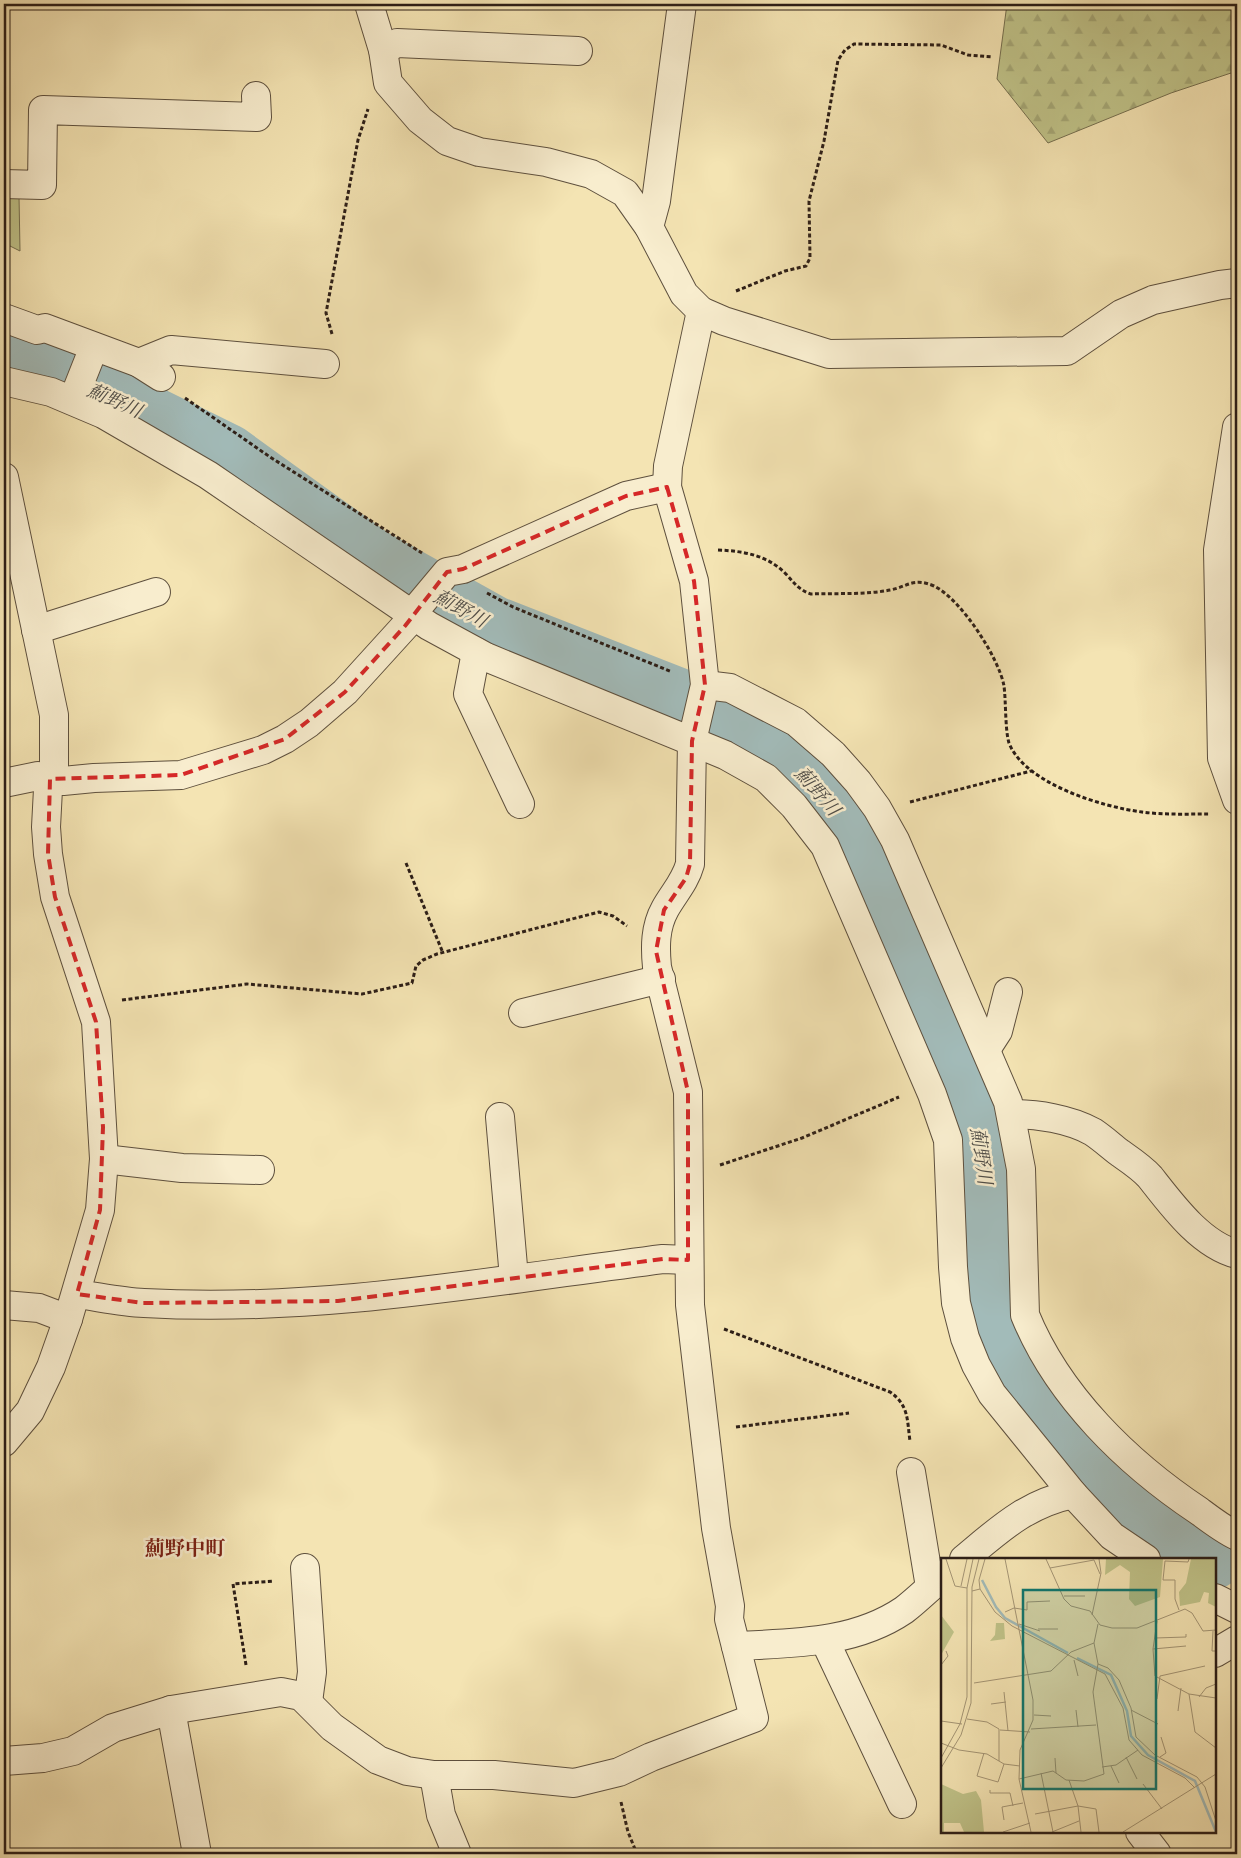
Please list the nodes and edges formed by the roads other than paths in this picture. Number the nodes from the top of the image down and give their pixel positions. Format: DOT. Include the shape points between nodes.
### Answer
graph roads {
  1 [pos="369,4"];
  2 [pos="682,4"];
  3 [pos="383,50"];
  4 [pos="578,51"];
  5 [pos="256,96"];
  6 [pos="4,184"];
  7 [pos="649,227"];
  8 [pos="1237,283"];
  9 [pos="701,311"];
  10 [pos="4,318"];
  11 [pos="94,346"];
  12 [pos="325,364"];
  13 [pos="4,381"];
  14 [pos="73,400"];
  15 [pos="1236,440"];
  16 [pos="4,477"];
  17 [pos="667,487"];
  18 [pos="1228,549"];
  19 [pos="156,592"];
  20 [pos="411,615"];
  21 [pos="36,630"];
  22 [pos="476,652"];
  23 [pos="705,685"];
  24 [pos="692,740"];
  25 [pos="50,779"];
  26 [pos="4,783"];
  27 [pos="1237,800"];
  28 [pos="520,804"];
  29 [pos="661,979"];
  30 [pos="1008,992"];
  31 [pos="523,1013"];
  32 [pos="986,1048"];
  33 [pos="1011,1114"];
  34 [pos="500,1117"];
  35 [pos="104,1159"];
  36 [pos="260,1170"];
  37 [pos="1237,1254"];
  38 [pos="688,1260"];
  39 [pos="514,1278"];
  40 [pos="77,1294"];
  41 [pos="4,1305"];
  42 [pos="68,1319"];
  43 [pos="4,1442"];
  44 [pos="911,1472"];
  45 [pos="1073,1494"];
  46 [pos="1237,1536"];
  47 [pos="965,1558"];
  48 [pos="1145,1558"];
  49 [pos="305,1573"];
  50 [pos="936,1582"];
  51 [pos="1216,1598"];
  52 [pos="1237,1609"];
  53 [pos="1237,1640"];
  54 [pos="825,1641"];
  55 [pos="736,1646"];
  56 [pos="1216,1652"];
  57 [pos="308,1702"];
  58 [pos="171,1710"];
  59 [pos="4,1761"];
  60 [pos="434,1775"];
  61 [pos="902,1804"];
  62 [pos="1141,1833"];
  63 [pos="197,1854"];
  64 [pos="457,1854"];
  65 [pos="1157,1854"];
  1 -- 3 [label="street"];
  2 -- 7 [label="street" via="656,201"];
  3 -- 4 [label="street" via="397,43"];
  3 -- 7 [label="street" via="388,83 420,120 447,141 479,152 546,162 591,174 625,193"];
  5 -- 6 [label="street" via="257,117 43,110 42,185"];
  7 -- 9 [label="street" via="684,294"];
  8 -- 9 [label="street" via="1153,300 1121,314 1067,350 829,354"];
  9 -- 17 [label="street" via="668,466"];
  10 -- 11 [label="street" via="37,330 46,328"];
  11 -- 12 [label="street" via="150,370 171,350"];
  11 -- 14 [label="street"];
  13 -- 14 [label="street"];
  14 -- 20 [label="street" via="142,435 208,475"];
  15 -- 18 [label="street"];
  16 -- 21 [label="street"];
  17 -- 20 [label="street" via="626,496 462,570 447,572"];
  17 -- 23 [label="street" via="694,582"];
  18 -- 27 [label="street" via="1222,758"];
  19 -- 21 [label="street"];
  20 -- 22 [label="street"];
  20 -- 25 [label="street" via="388,647 345,692 309,723 263,750 180,775"];
  21 -- 25 [label="street" via="54,715 54,766"];
  22 -- 24 [label="street" via="594,703"];
  22 -- 28 [label="street" via="468,694"];
  23 -- 24 [label="street"];
  23 -- 32 [label="street" via="730,688 796,722 833,754 877,808 895,840"];
  24 -- 29 [label="street" via="690,864 686,878 664,910 656,935 657,967"];
  24 -- 45 [label="street" via="766,778 794,806 825,846 929,1087 948,1140 956,1303 965,1338 992,1394"];
  25 -- 26 [label="street" via="38,776"];
  25 -- 35 [label="street" via="46,827 52,880 70,948 96,1022"];
  29 -- 31 [label="street"];
  29 -- 38 [label="street" via="688,1092"];
  30 -- 32 [label="street" via="998,1031"];
  32 -- 33 [label="street"];
  33 -- 37 [label="street" via="1028,1114 1092,1132 1149,1176 1191,1226 1228,1252"];
  33 -- 46 [label="street" via="1021,1169 1025,1315 1043,1353 1088,1414 1122,1449 1179,1498"];
  34 -- 39 [label="street"];
  35 -- 36 [label="street" via="182,1168"];
  35 -- 40 [label="street" via="100,1210"];
  38 -- 39 [label="street" via="663,1259"];
  38 -- 55 [label="street" via="691,1316 716,1528"];
  39 -- 40 [label="street" via="338,1301 275,1304 143,1303"];
  40 -- 42 [label="street"];
  41 -- 42 [label="street" via="39,1308"];
  42 -- 43 [label="street" via="30,1411"];
  44 -- 50 [label="street"];
  45 -- 47 [label="street" via="1030,1508"];
  45 -- 48 [label="street" via="1112,1536"];
  49 -- 57 [label="street" via="312,1672"];
  50 -- 54 [label="street" via="903,1610 870,1627"];
  51 -- 52 [label="street"];
  53 -- 56 [label="street"];
  54 -- 55 [label="street"];
  54 -- 61 [label="street"];
  55 -- 60 [label="street" via="754,1718 619,1772 574,1783 494,1775"];
  57 -- 58 [label="street" via="301,1696 281,1692"];
  57 -- 60 [label="street" via="332,1727 378,1760 407,1771"];
  58 -- 59 [label="street" via="113,1728 73,1751 43,1758"];
  58 -- 63 [label="street"];
  60 -- 64 [label="street" via="441,1815"];
  62 -- 65 [label="street"];
}
